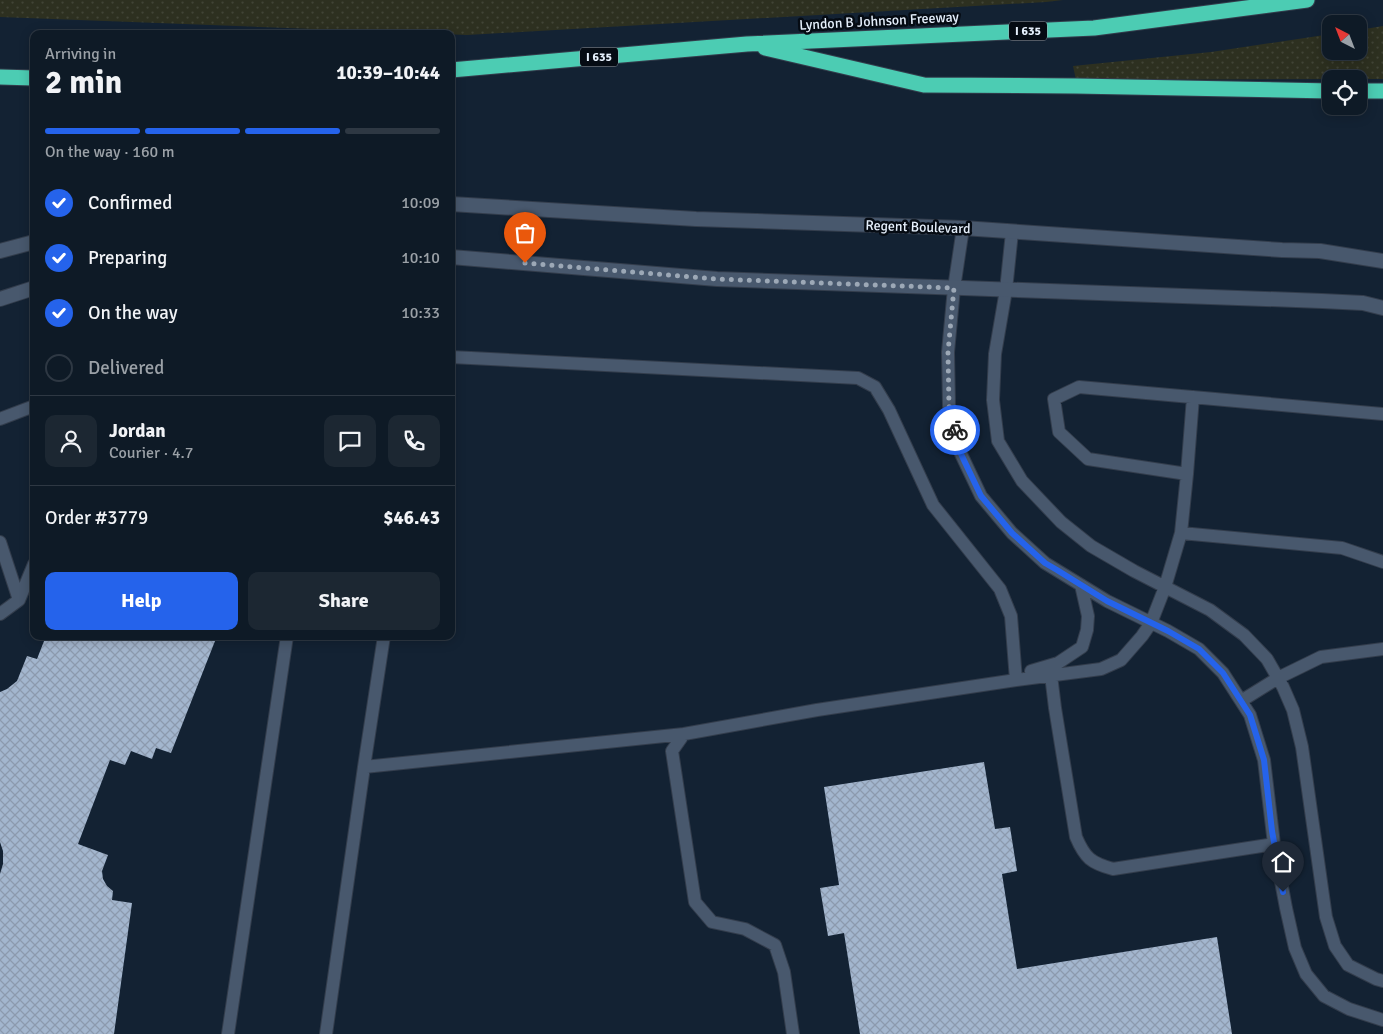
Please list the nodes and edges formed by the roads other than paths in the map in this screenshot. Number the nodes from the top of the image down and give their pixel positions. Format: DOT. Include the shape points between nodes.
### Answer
graph roads {
  1 [pos="1307,0"];
  2 [pos="747,44"];
  3 [pos="455,70"];
  4 [pos="0,77"];
  5 [pos="30,78"];
  6 [pos="1322,91"];
  7 [pos="1367,91"];
  8 [pos="1383,92"];
  9 [pos="455,204"];
  10 [pos="963,228"];
  11 [pos="1012,232"];
  12 [pos="30,243"];
  13 [pos="0,251"];
  14 [pos="455,257"];
  15 [pos="1383,261"];
  16 [pos="954,288"];
  17 [pos="30,289"];
  18 [pos="1006,290"];
  19 [pos="0,299"];
  20 [pos="1383,308"];
  21 [pos="455,357"];
  22 [pos="1193,397"];
  23 [pos="30,408"];
  24 [pos="1383,414"];
  25 [pos="0,419"];
  26 [pos="1187,474"];
  27 [pos="1181,533"];
  28 [pos="0,542"];
  29 [pos="1383,562"];
  30 [pos="30,574"];
  31 [pos="1081,585"];
  32 [pos="1165,587"];
  33 [pos="19,600"];
  34 [pos="0,614"];
  35 [pos="1151,622"];
  36 [pos="286,640"];
  37 [pos="383,640"];
  38 [pos="1383,649"];
  39 [pos="1051,675"];
  40 [pos="1278,678"];
  41 [pos="1016,680"];
  42 [pos="1241,701"];
  43 [pos="684,734"];
  44 [pos="364,767"];
  45 [pos="1274,844"];
  46 [pos="1383,981"];
  47 [pos="1383,1020"];
  48 [pos="228,1034"];
  49 [pos="326,1034"];
  50 [pos="793,1034"];
  1 -- 2 [label="highway, Lyndon B Johnson Freeway / I 635" via="1094,28"];
  2 -- 3 [label="highway, Lyndon B Johnson Freeway / I 635"];
  2 -- 6 [label="highway" via="924,85"];
  4 -- 5 [label="highway"];
  7 -- 8 [label="highway"];
  9 -- 10 [label="street, Regent Boulevard" via="696,220"];
  10 -- 11 [label="street, Regent Boulevard"];
  10 -- 16 [label="lane"];
  11 -- 15 [label="street, Regent Boulevard" via="1320,251"];
  11 -- 18 [label="lane"];
  12 -- 13 [label="street"];
  14 -- 16 [label="street" via="717,279"];
  16 -- 18 [label="street"];
  16 -- 31 [label="lane" via="948,352 949,406 961,454 981,496 1012,533 1045,563"];
  17 -- 19 [label="street"];
  18 -- 20 [label="street" via="1322,301 1363,303"];
  18 -- 32 [label="lane" via="995,354 993,400 998,441 1022,481 1061,522 1091,546"];
  21 -- 41 [label="lane" via="858,378 875,386 933,505 1000,589 1011,616"];
  22 -- 24 [label="lane"];
  22 -- 26 [label="lane"];
  22 -- 26 [label="lane" via="1079,387 1054,399 1059,432 1088,459"];
  23 -- 25 [label="lane"];
  26 -- 27 [label="lane"];
  27 -- 29 [label="lane" via="1342,548"];
  27 -- 32 [label="lane"];
  28 -- 33 [label="lane"];
  30 -- 33 [label="lane"];
  31 -- 35 [label="lane"];
  31 -- 41 [label="lane" via="1088,616 1082,647 1058,664 1028,672"];
  32 -- 35 [label="lane"];
  32 -- 40 [label="lane" via="1210,610 1244,635 1267,659"];
  33 -- 34 [label="lane"];
  35 -- 39 [label="lane" via="1121,660 1101,669"];
  35 -- 42 [label="lane" via="1199,649 1223,673"];
  36 -- 48 [label="lane"];
  37 -- 44 [label="lane"];
  38 -- 40 [label="lane" via="1321,657"];
  39 -- 41 [label="lane"];
  39 -- 45 [label="lane" via="1076,837 1089,859 1113,868"];
  40 -- 42 [label="lane"];
  40 -- 46 [label="lane" via="1293,710 1302,747 1326,917 1335,946 1348,965"];
  41 -- 43 [label="lane"];
  42 -- 45 [label="lane" via="1250,715 1264,760"];
  43 -- 44 [label="lane"];
  43 -- 50 [label="lane" via="672,751 695,902 712,922 745,929 775,945 784,972"];
  44 -- 49 [label="lane"];
  45 -- 47 [label="lane" via="1295,948 1306,974 1324,996"];
}
